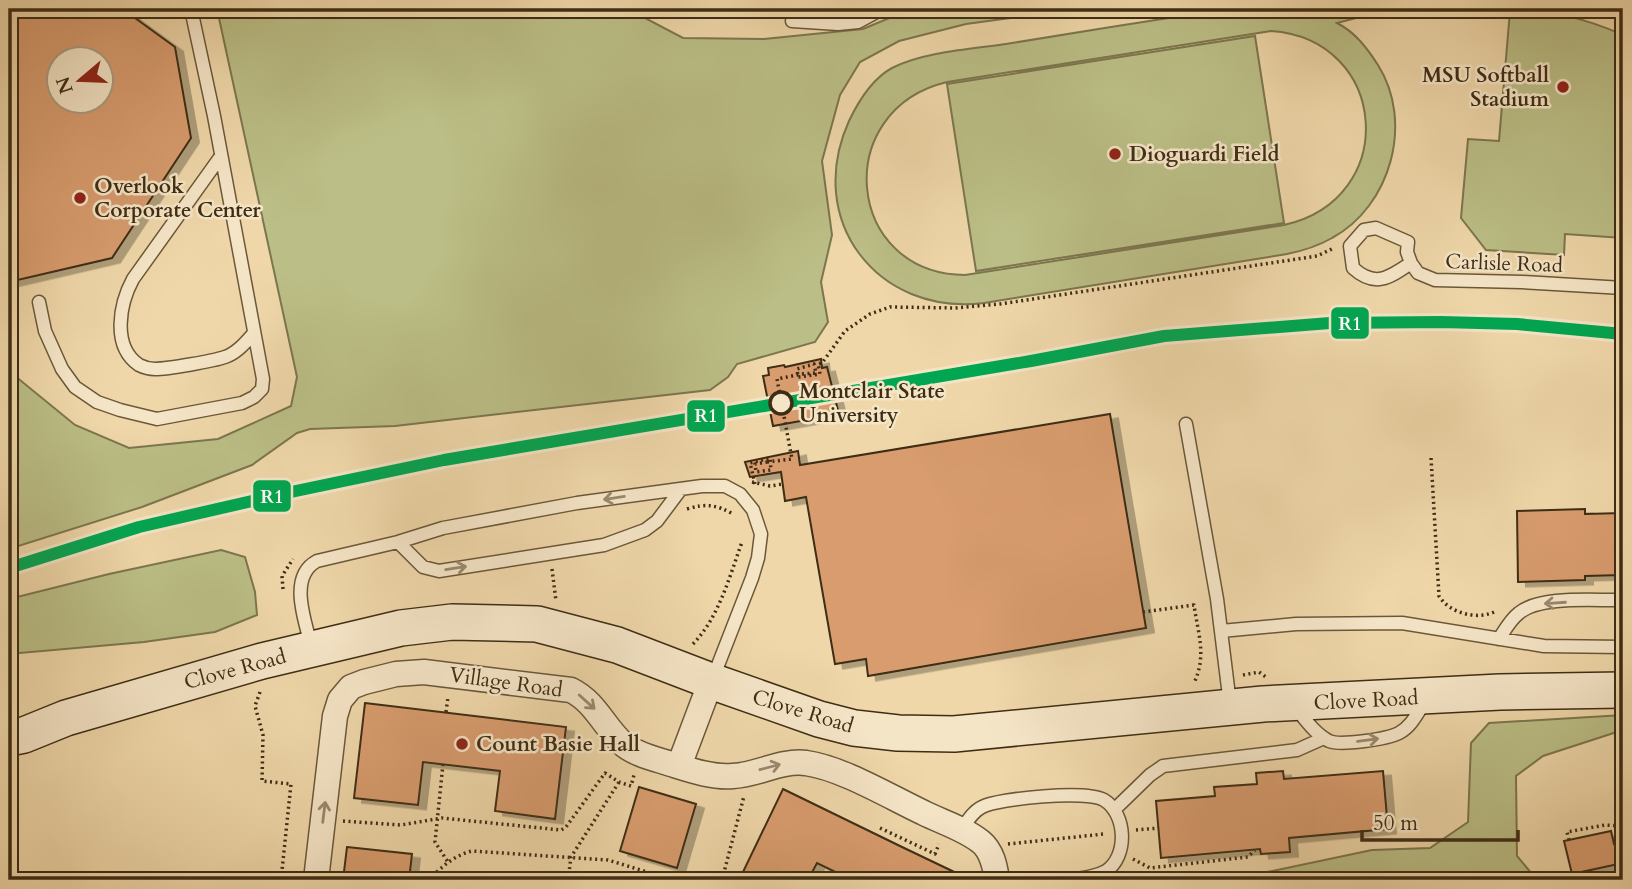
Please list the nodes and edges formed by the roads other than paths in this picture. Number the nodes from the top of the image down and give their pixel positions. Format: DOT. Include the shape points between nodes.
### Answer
graph roads {
  1 [pos="191,9"];
  2 [pos="882,9"];
  3 [pos="792,21"];
  4 [pos="221,156"];
  5 [pos="1411,263"];
  6 [pos="1623,288"];
  7 [pos="39,302"];
  8 [pos="254,333"];
  9 [pos="1186,424"];
  10 [pos="681,489"];
  11 [pos="398,542"];
  12 [pos="1623,600"];
  13 [pos="1221,631"];
  14 [pos="1499,639"];
  15 [pos="1623,647"];
  16 [pos="312,649"];
  17 [pos="702,663"];
  18 [pos="1623,690"];
  19 [pos="1429,696"];
  20 [pos="1293,704"];
  21 [pos="1231,708"];
  22 [pos="9,738"];
  23 [pos="1324,738"];
  24 [pos="679,766"];
  25 [pos="1114,810"];
  26 [pos="951,835"];
  27 [pos="316,880"];
  28 [pos="997,880"];
  29 [pos="1070,880"];
  1 -- 4 [label="lane"];
  2 -- 3 [label="lane" via="858,22"];
  4 -- 8 [label="lane"];
  4 -- 8 [label="lane" via="133,279 121,310 124,343 139,365 152,369 226,357"];
  5 -- 5 [label="lane" via="1408,242 1376,228 1364,230 1350,246 1353,268 1368,279 1388,277"];
  5 -- 6 [label="lane, Carlisle Road" via="1418,273 1435,280"];
  7 -- 8 [label="lane" via="51,350 75,387 97,402 157,419 254,397 262,389 263,379"];
  9 -- 13 [label="lane"];
  10 -- 11 [label="lane, one-way" via="443,528"];
  11 -- 10 [label="lane, one-way" via="423,566 439,571 604,545 645,530"];
  10 -- 17 [label="lane" via="725,486 740,494 753,510 761,534 752,578"];
  11 -- 16 [label="lane" via="309,565 300,597"];
  12 -- 14 [label="lane, one-way" via="1533,606 1520,611"];
  13 -- 14 [label="lane" via="1296,624 1402,623"];
  13 -- 21 [label="lane"];
  14 -- 15 [label="lane" via="1544,646"];
  16 -- 17 [label="street, Clove Road" via="401,628 452,622 537,624"];
  16 -- 22 [label="street, Clove Road" via="262,660"];
  17 -- 21 [label="street, Clove Road" via="819,719 854,728 954,734"];
  17 -- 24 [label="street"];
  18 -- 19 [label="street, Clove Road"];
  19 -- 20 [label="street, Clove Road"];
  23 -- 19 [label="lane, one-way" via="1343,743 1390,737 1411,723"];
  20 -- 21 [label="street, Clove Road"];
  20 -- 23 [label="lane"];
  23 -- 25 [label="lane" via="1297,750 1163,766"];
  24 -- 26 [label="street, Village Road, one-way" via="720,776 807,764 865,785"];
  27 -- 24 [label="street, Village Road, one-way" via="335,716 351,687 364,682 424,671 571,691 590,702 631,750"];
  25 -- 26 [label="lane" via="1105,801 1071,794 990,804"];
  25 -- 29 [label="lane" via="1121,832 1121,849 1114,863 1106,871"];
  26 -- 28 [label="street, Village Road" via="981,842 995,865"];
}
